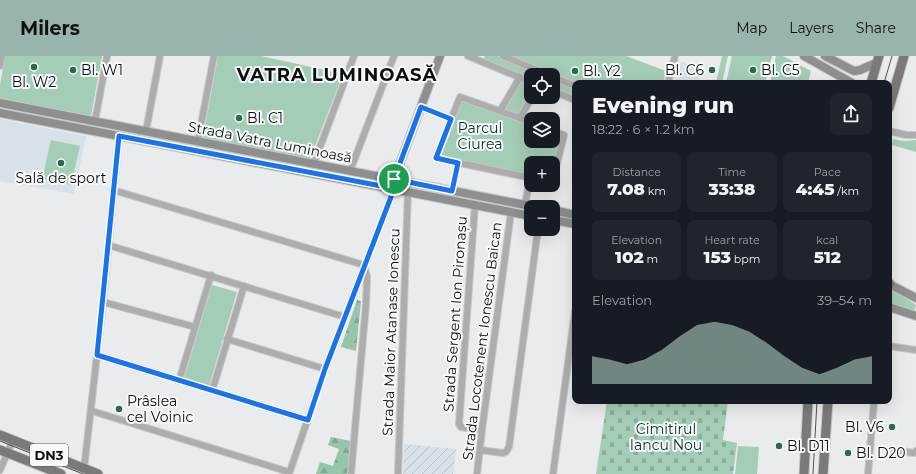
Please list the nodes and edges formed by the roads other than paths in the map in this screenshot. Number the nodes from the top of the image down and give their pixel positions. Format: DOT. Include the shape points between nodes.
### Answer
graph roads {
  1 [pos="2,56"];
  2 [pos="107,56"];
  3 [pos="160,56"];
  4 [pos="214,56"];
  5 [pos="354,56"];
  6 [pos="394,56"];
  7 [pos="468,56"];
  8 [pos="503,56"];
  9 [pos="675,56"];
  10 [pos="804,56"];
  11 [pos="825,56"];
  12 [pos="904,56"];
  13 [pos="438,57"];
  14 [pos="481,59"];
  15 [pos="877,60"];
  16 [pos="0,66"];
  17 [pos="532,68"];
  18 [pos="520,78"];
  19 [pos="524,79"];
  20 [pos="560,80"];
  21 [pos="669,80"];
  22 [pos="847,80"];
  23 [pos="872,80"];
  24 [pos="572,85"];
  25 [pos="560,94"];
  26 [pos="892,98"];
  27 [pos="572,99"];
  28 [pos="0,103"];
  29 [pos="528,104"];
  30 [pos="421,107"];
  31 [pos="500,111"];
  32 [pos="0,113"];
  33 [pos="520,118"];
  34 [pos="451,119"];
  35 [pos="524,119"];
  36 [pos="95,121"];
  37 [pos="146,131"];
  38 [pos="892,132"];
  39 [pos="560,134"];
  40 [pos="119,136"];
  41 [pos="916,136"];
  42 [pos="198,141"];
  43 [pos="559,156"];
  44 [pos="314,163"];
  45 [pos="458,163"];
  46 [pos="350,171"];
  47 [pos="524,177"];
  48 [pos="394,179"];
  49 [pos="392,188"];
  50 [pos="114,190"];
  51 [pos="408,191"];
  52 [pos="452,191"];
  53 [pos="475,205"];
  54 [pos="524,205"];
  55 [pos="511,212"];
  56 [pos="560,212"];
  57 [pos="572,214"];
  58 [pos="524,215"];
  59 [pos="560,221"];
  60 [pos="572,223"];
  61 [pos="537,236"];
  62 [pos="108,245"];
  63 [pos="364,265"];
  64 [pos="211,275"];
  65 [pos="244,286"];
  66 [pos="892,286"];
  67 [pos="916,298"];
  68 [pos="103,302"];
  69 [pos="892,308"];
  70 [pos="916,316"];
  71 [pos="345,317"];
  72 [pos="194,327"];
  73 [pos="572,333"];
  74 [pos="228,339"];
  75 [pos="892,346"];
  76 [pos="916,350"];
  77 [pos="97,355"];
  78 [pos="325,369"];
  79 [pos="179,381"];
  80 [pos="212,391"];
  81 [pos="808,404"];
  82 [pos="828,404"];
  83 [pos="874,404"];
  84 [pos="92,411"];
  85 [pos="308,420"];
  86 [pos="482,430"];
  87 [pos="0,435"];
  88 [pos="13,440"];
  89 [pos="480,450"];
  90 [pos="894,450"];
  91 [pos="4,451"];
  92 [pos="916,451"];
  93 [pos="84,469"];
  94 [pos="0,470"];
  95 [pos="289,473"];
  96 [pos="61,474"];
  97 [pos="98,474"];
  98 [pos="351,474"];
  99 [pos="398,474"];
  100 [pos="477,474"];
  101 [pos="553,474"];
  102 [pos="804,474"];
  103 [pos="823,474"];
  104 [pos="868,474"];
  1 -- 16 [label="street"];
  2 -- 36 [label="street"];
  3 -- 37 [label="street"];
  4 -- 42 [label="street"];
  5 -- 44 [label="street"];
  6 -- 46 [label="street"];
  7 -- 14 [label="street"];
  8 -- 17 [label="street"];
  9 -- 21 [label="street"];
  10 -- 22 [label="street"];
  11 -- 15 [label="street" via="854,71"];
  12 -- 26 [label="main road"];
  13 -- 30 [label="street"];
  14 -- 18 [label="street"];
  15 -- 23 [label="main road"];
  18 -- 19 [label="street"];
  18 -- 31 [label="street"];
  20 -- 24 [label="street"];
  25 -- 27 [label="street"];
  28 -- 36 [label="street, Strada Vatra Luminoasă"];
  29 -- 33 [label="street"];
  30 -- 34 [label="street"];
  30 -- 48 [label="street"];
  31 -- 33 [label="street"];
  31 -- 34 [label="street" via="460,96"];
  32 -- 40 [label="street, Strada Vatra Luminoasă"];
  33 -- 35 [label="street"];
  34 -- 45 [label="street" via="436,158"];
  36 -- 37 [label="street, Strada Vatra Luminoasă"];
  37 -- 42 [label="street, Strada Vatra Luminoasă"];
  38 -- 41 [label="street"];
  39 -- 43 [label="street" via="564,135"];
  40 -- 49 [label="street, Strada Vatra Luminoasă"];
  40 -- 50 [label="street"];
  42 -- 44 [label="street, Strada Vatra Luminoasă"];
  44 -- 46 [label="street, Strada Vatra Luminoasă"];
  45 -- 47 [label="street"];
  45 -- 52 [label="street"];
  46 -- 48 [label="street, Strada Vatra Luminoasă"];
  48 -- 49 [label="street"];
  48 -- 52 [label="street, Strada Vatra Luminoasă"];
  49 -- 51 [label="street, Strada Vatra Luminoasă"];
  49 -- 63 [label="street" via="391,197"];
  50 -- 62 [label="street"];
  50 -- 63 [label="street"];
  51 -- 53 [label="street, Strada Vatra Luminoasă"];
  51 -- 99 [label="street, Strada Maior Atanase Ionescu"];
  52 -- 54 [label="street, Strada Vatra Luminoasă"];
  53 -- 55 [label="street, Strada Vatra Luminoasă"];
  53 -- 86 [label="street, Strada Sergent Ion Pironașu" via="459,424 461,427"];
  55 -- 58 [label="street, Strada Vatra Luminoasă"];
  55 -- 86 [label="street, Strada Locotenent Ionescu Baican"];
  56 -- 57 [label="street"];
  59 -- 60 [label="street"];
  61 -- 89 [label="street" via="509,447 503,453"];
  62 -- 64 [label="street"];
  62 -- 68 [label="street"];
  63 -- 71 [label="street"];
  63 -- 98 [label="street" via="366,296"];
  64 -- 65 [label="street"];
  64 -- 72 [label="street"];
  65 -- 71 [label="street"];
  65 -- 74 [label="street"];
  66 -- 67 [label="street"];
  68 -- 72 [label="street"];
  68 -- 77 [label="street"];
  69 -- 70 [label="street"];
  71 -- 78 [label="street"];
  72 -- 79 [label="street"];
  73 -- 101 [label="street"];
  74 -- 78 [label="street"];
  74 -- 80 [label="street"];
  75 -- 76 [label="street"];
  77 -- 79 [label="street"];
  77 -- 84 [label="street"];
  78 -- 85 [label="street"];
  79 -- 80 [label="street"];
  80 -- 85 [label="street"];
  81 -- 102 [label="main road"];
  82 -- 103 [label="main road"];
  83 -- 104 [label="street"];
  84 -- 93 [label="street"];
  84 -- 95 [label="street"];
  85 -- 95 [label="street"];
  86 -- 89 [label="street, Strada Locotenent Ionescu Baican"];
  87 -- 88 [label="main road, DN3"];
  88 -- 91 [label="street"];
  88 -- 93 [label="main road, DN3"];
  89 -- 100 [label="street, Strada Locotenent Ionescu Baican"];
  90 -- 92 [label="street" via="914,453"];
  91 -- 94 [label="street"];
  91 -- 96 [label="main road, DN3"];
  93 -- 97 [label="main road, DN3"];
}
